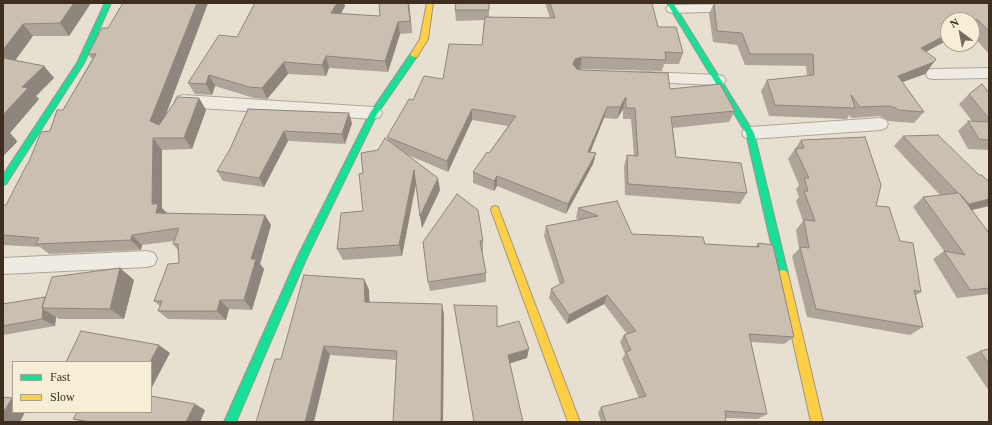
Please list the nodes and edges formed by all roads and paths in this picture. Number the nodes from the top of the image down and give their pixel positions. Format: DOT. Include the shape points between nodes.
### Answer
graph roads {
  1 [pos="108,3"];
  2 [pos="430,3"];
  3 [pos="672,6"];
  4 [pos="752,8"];
  5 [pos="989,73"];
  6 [pos="933,74"];
  7 [pos="633,77"];
  8 [pos="718,80"];
  9 [pos="183,102"];
  10 [pos="374,113"];
  11 [pos="880,124"];
  12 [pos="750,133"];
  13 [pos="3,182"];
  14 [pos="495,210"];
  15 [pos="147,259"];
  16 [pos="3,266"];
  17 [pos="230,422"];
  18 [pos="574,422"];
  19 [pos="817,422"];
  1 -- 13 [label="street" via="80,63"];
  2 -- 10 [label="street" via="424,39"];
  3 -- 4 [label="street"];
  3 -- 8 [label="street"];
  5 -- 6 [label="street"];
  7 -- 8 [label="street"];
  8 -- 12 [label="street"];
  9 -- 10 [label="street"];
  10 -- 17 [label="street" via="302,256"];
  11 -- 12 [label="street"];
  12 -- 19 [label="street"];
  14 -- 18 [label="street"];
  15 -- 16 [label="street"];
}
